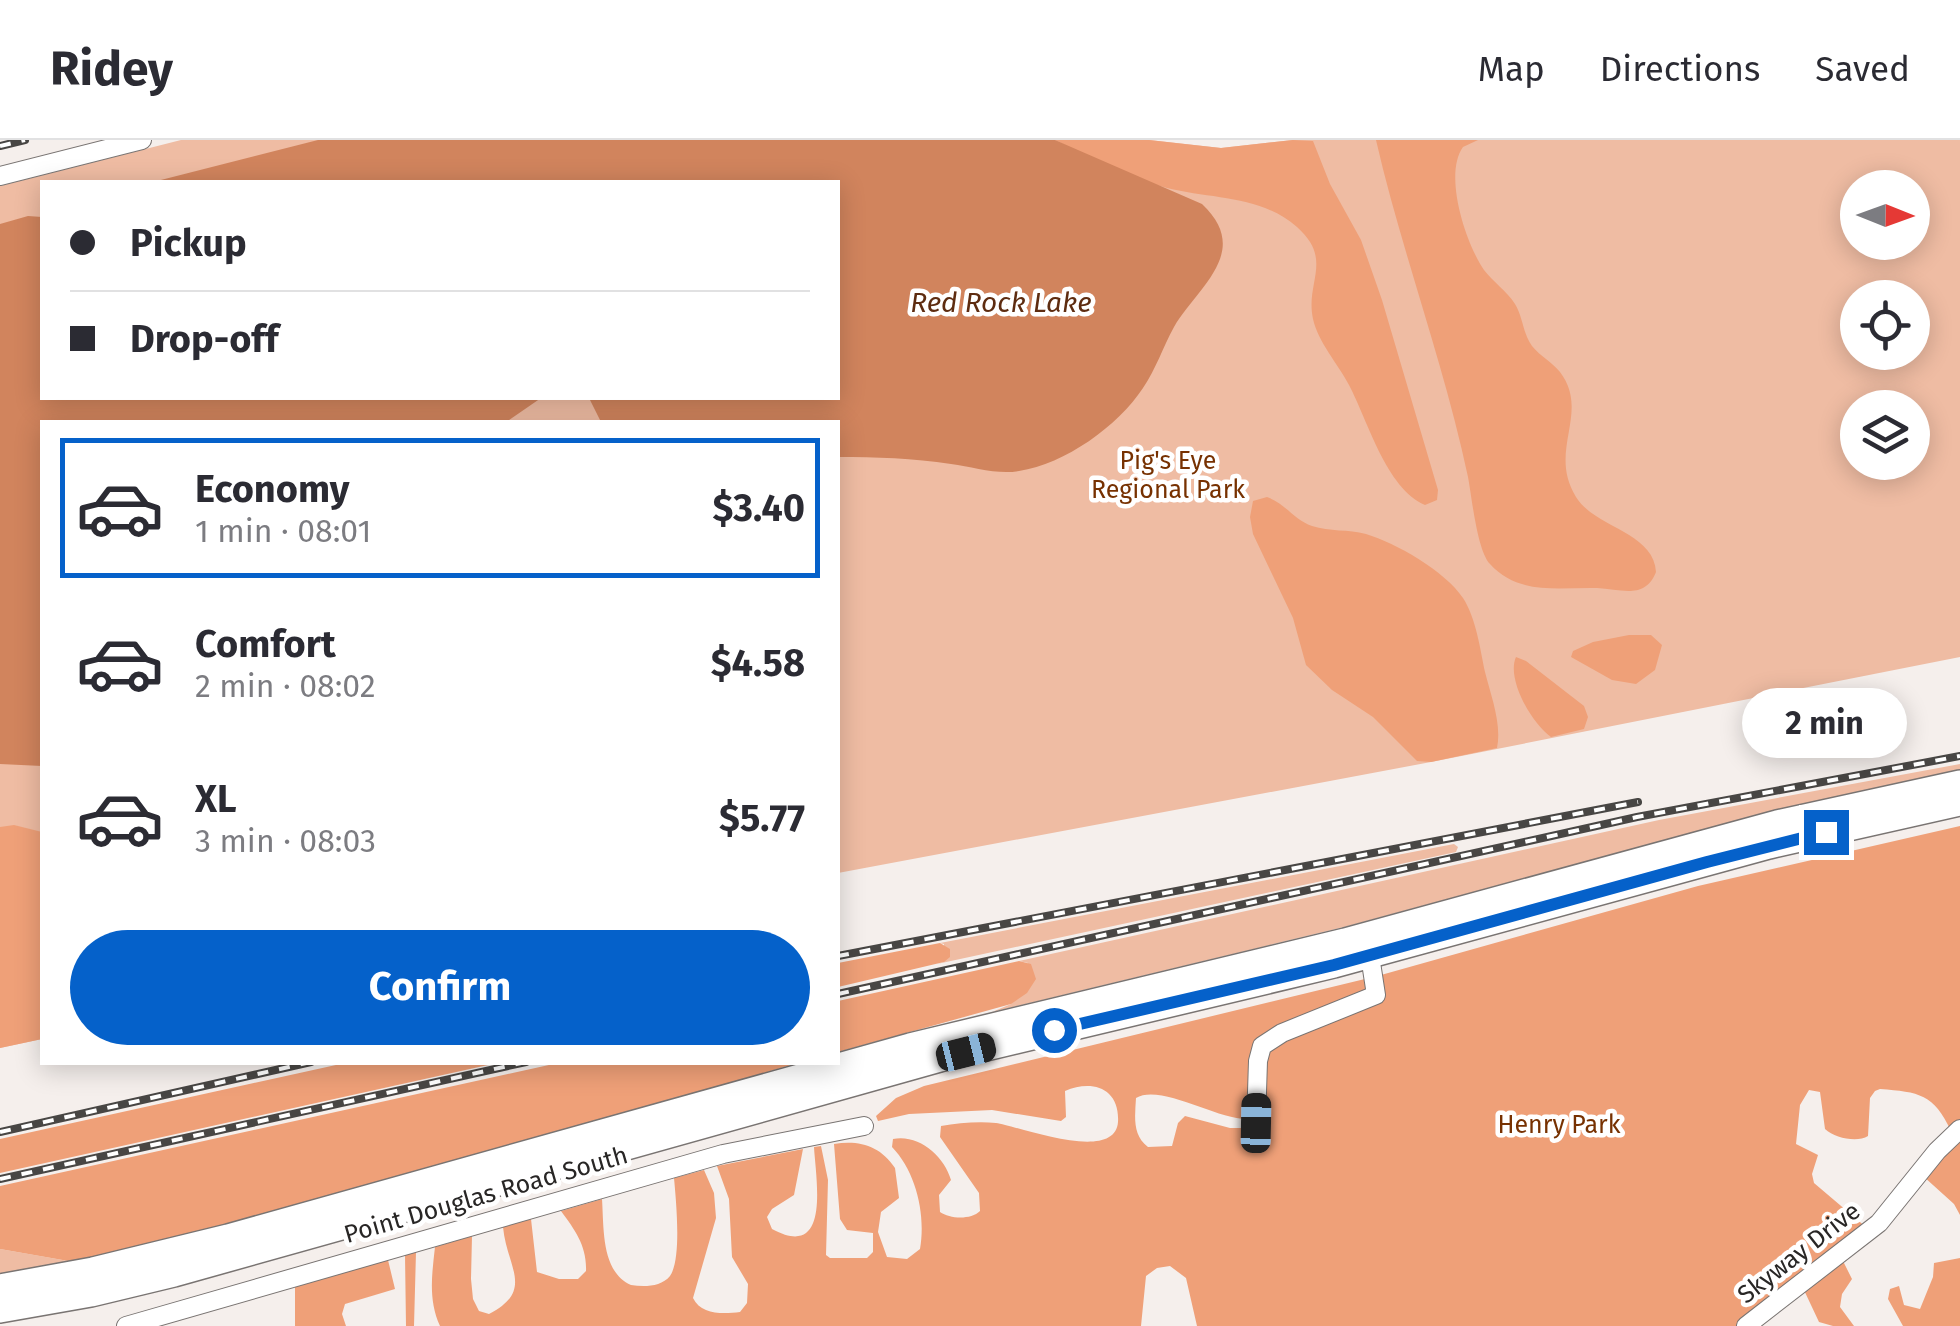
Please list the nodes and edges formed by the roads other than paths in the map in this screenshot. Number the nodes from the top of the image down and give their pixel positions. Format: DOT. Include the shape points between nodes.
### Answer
graph roads {
  1 [pos="142,140"];
  2 [pos="0,176"];
  3 [pos="1960,783"];
  4 [pos="1960,803"];
  5 [pos="1367,946"];
  6 [pos="1256,1123"];
  7 [pos="864,1126"];
  8 [pos="1960,1128"];
  9 [pos="0,1287"];
  10 [pos="0,1314"];
  11 [pos="126,1326"];
  12 [pos="1746,1326"];
  1 -- 2 [label="street"];
  3 -- 5 [label="highway" via="1760,827"];
  4 -- 5 [label="highway"];
  5 -- 6 [label="street" via="1376,996 1263,1044"];
  5 -- 9 [label="highway" via="910,1046 228,1237"];
  5 -- 10 [label="highway" via="298,1240"];
  7 -- 11 [label="street, Point Douglas Road South" via="713,1156"];
  8 -- 12 [label="street, Skyway Drive" via="1879,1224"];
}
